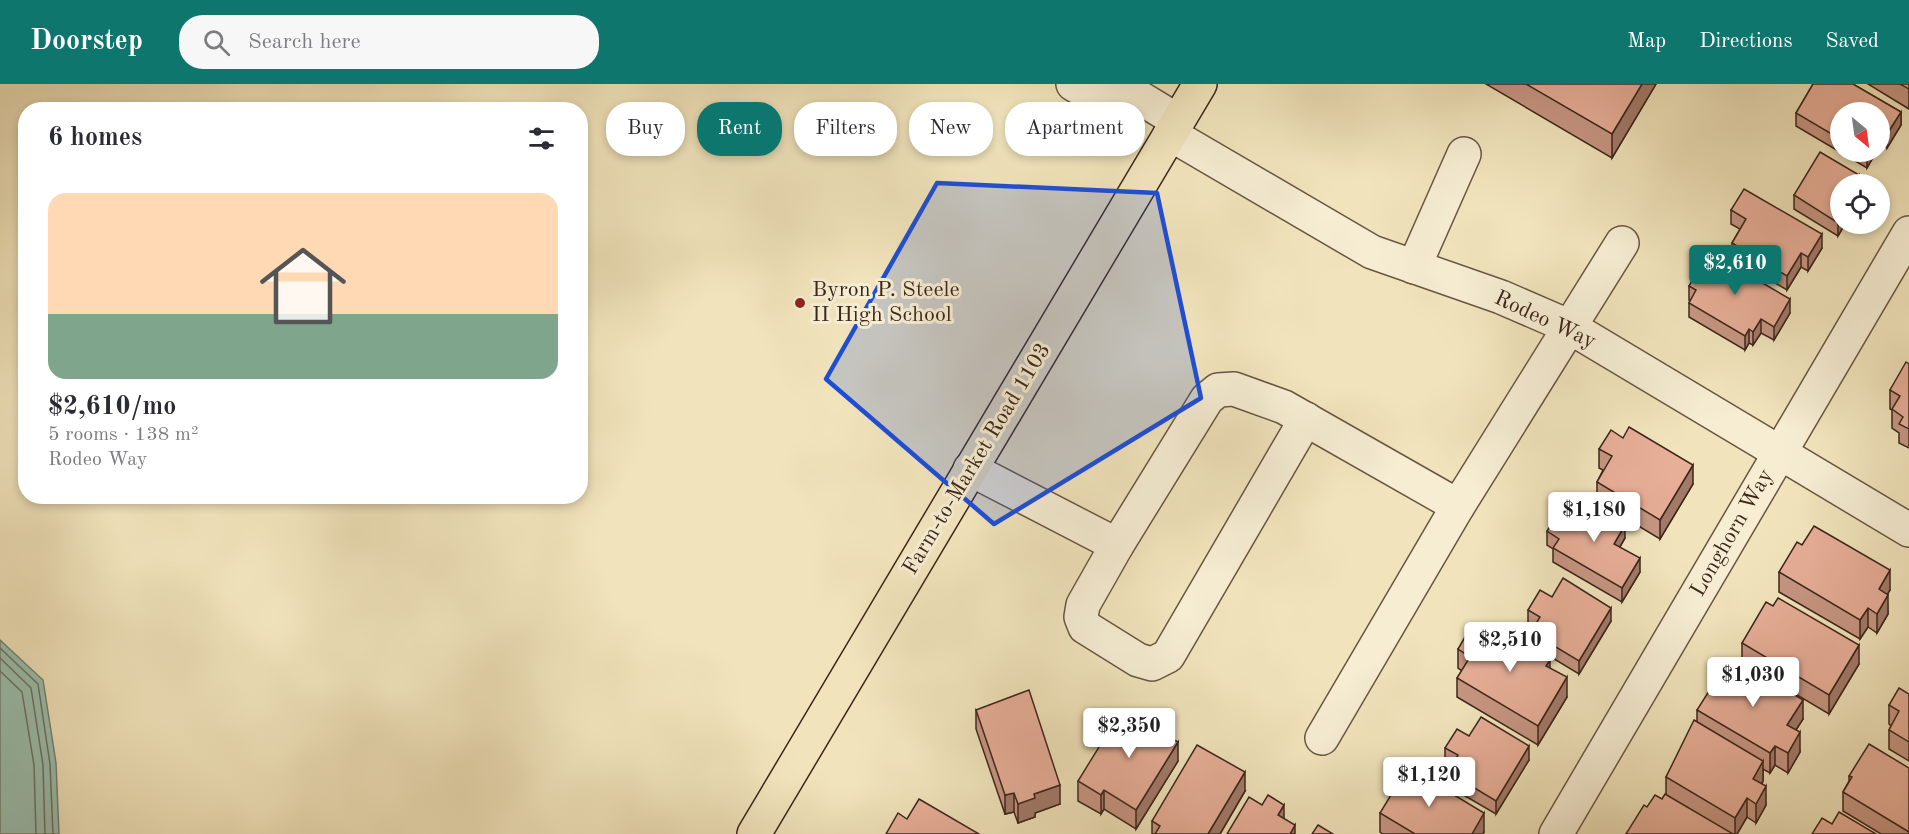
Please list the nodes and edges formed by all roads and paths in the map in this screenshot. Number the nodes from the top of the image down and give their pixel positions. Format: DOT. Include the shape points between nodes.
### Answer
graph roads {
  1 [pos="1073,84"];
  2 [pos="1200,84"];
  3 [pos="1126,87"];
  4 [pos="1174,128"];
  5 [pos="1464,154"];
  6 [pos="1909,233"];
  7 [pos="1622,243"];
  8 [pos="1414,267"];
  9 [pos="1568,326"];
  10 [pos="1306,419"];
  11 [pos="1778,454"];
  12 [pos="970,469"];
  13 [pos="1458,506"];
  14 [pos="1909,530"];
  15 [pos="1117,545"];
  16 [pos="1322,738"];
  17 [pos="754,834"];
  18 [pos="1556,834"];
  1 -- 3 [label="street" via="1089,93"];
  2 -- 4 [label="main road, Farm-to-Market Road 1103"];
  3 -- 4 [label="street, Rodeo Way"];
  4 -- 8 [label="street, Rodeo Way" via="1372,252"];
  4 -- 12 [label="main road, Farm-to-Market Road 1103"];
  5 -- 8 [label="street"];
  6 -- 11 [label="street, Longhorn Way"];
  7 -- 9 [label="street"];
  8 -- 9 [label="street, Rodeo Way" via="1501,297"];
  9 -- 11 [label="street, Rodeo Way"];
  9 -- 13 [label="street"];
  10 -- 13 [label="street"];
  10 -- 15 [label="street" via="1234,389 1218,390 1207,399"];
  10 -- 15 [label="street" via="1168,656 1152,664 1138,660 1085,627 1081,617 1083,605"];
  11 -- 14 [label="street, Rodeo Way"];
  11 -- 18 [label="street, Longhorn Way"];
  12 -- 15 [label="street"];
  12 -- 17 [label="main road, Farm-to-Market Road 1103"];
  13 -- 16 [label="street"];
}
